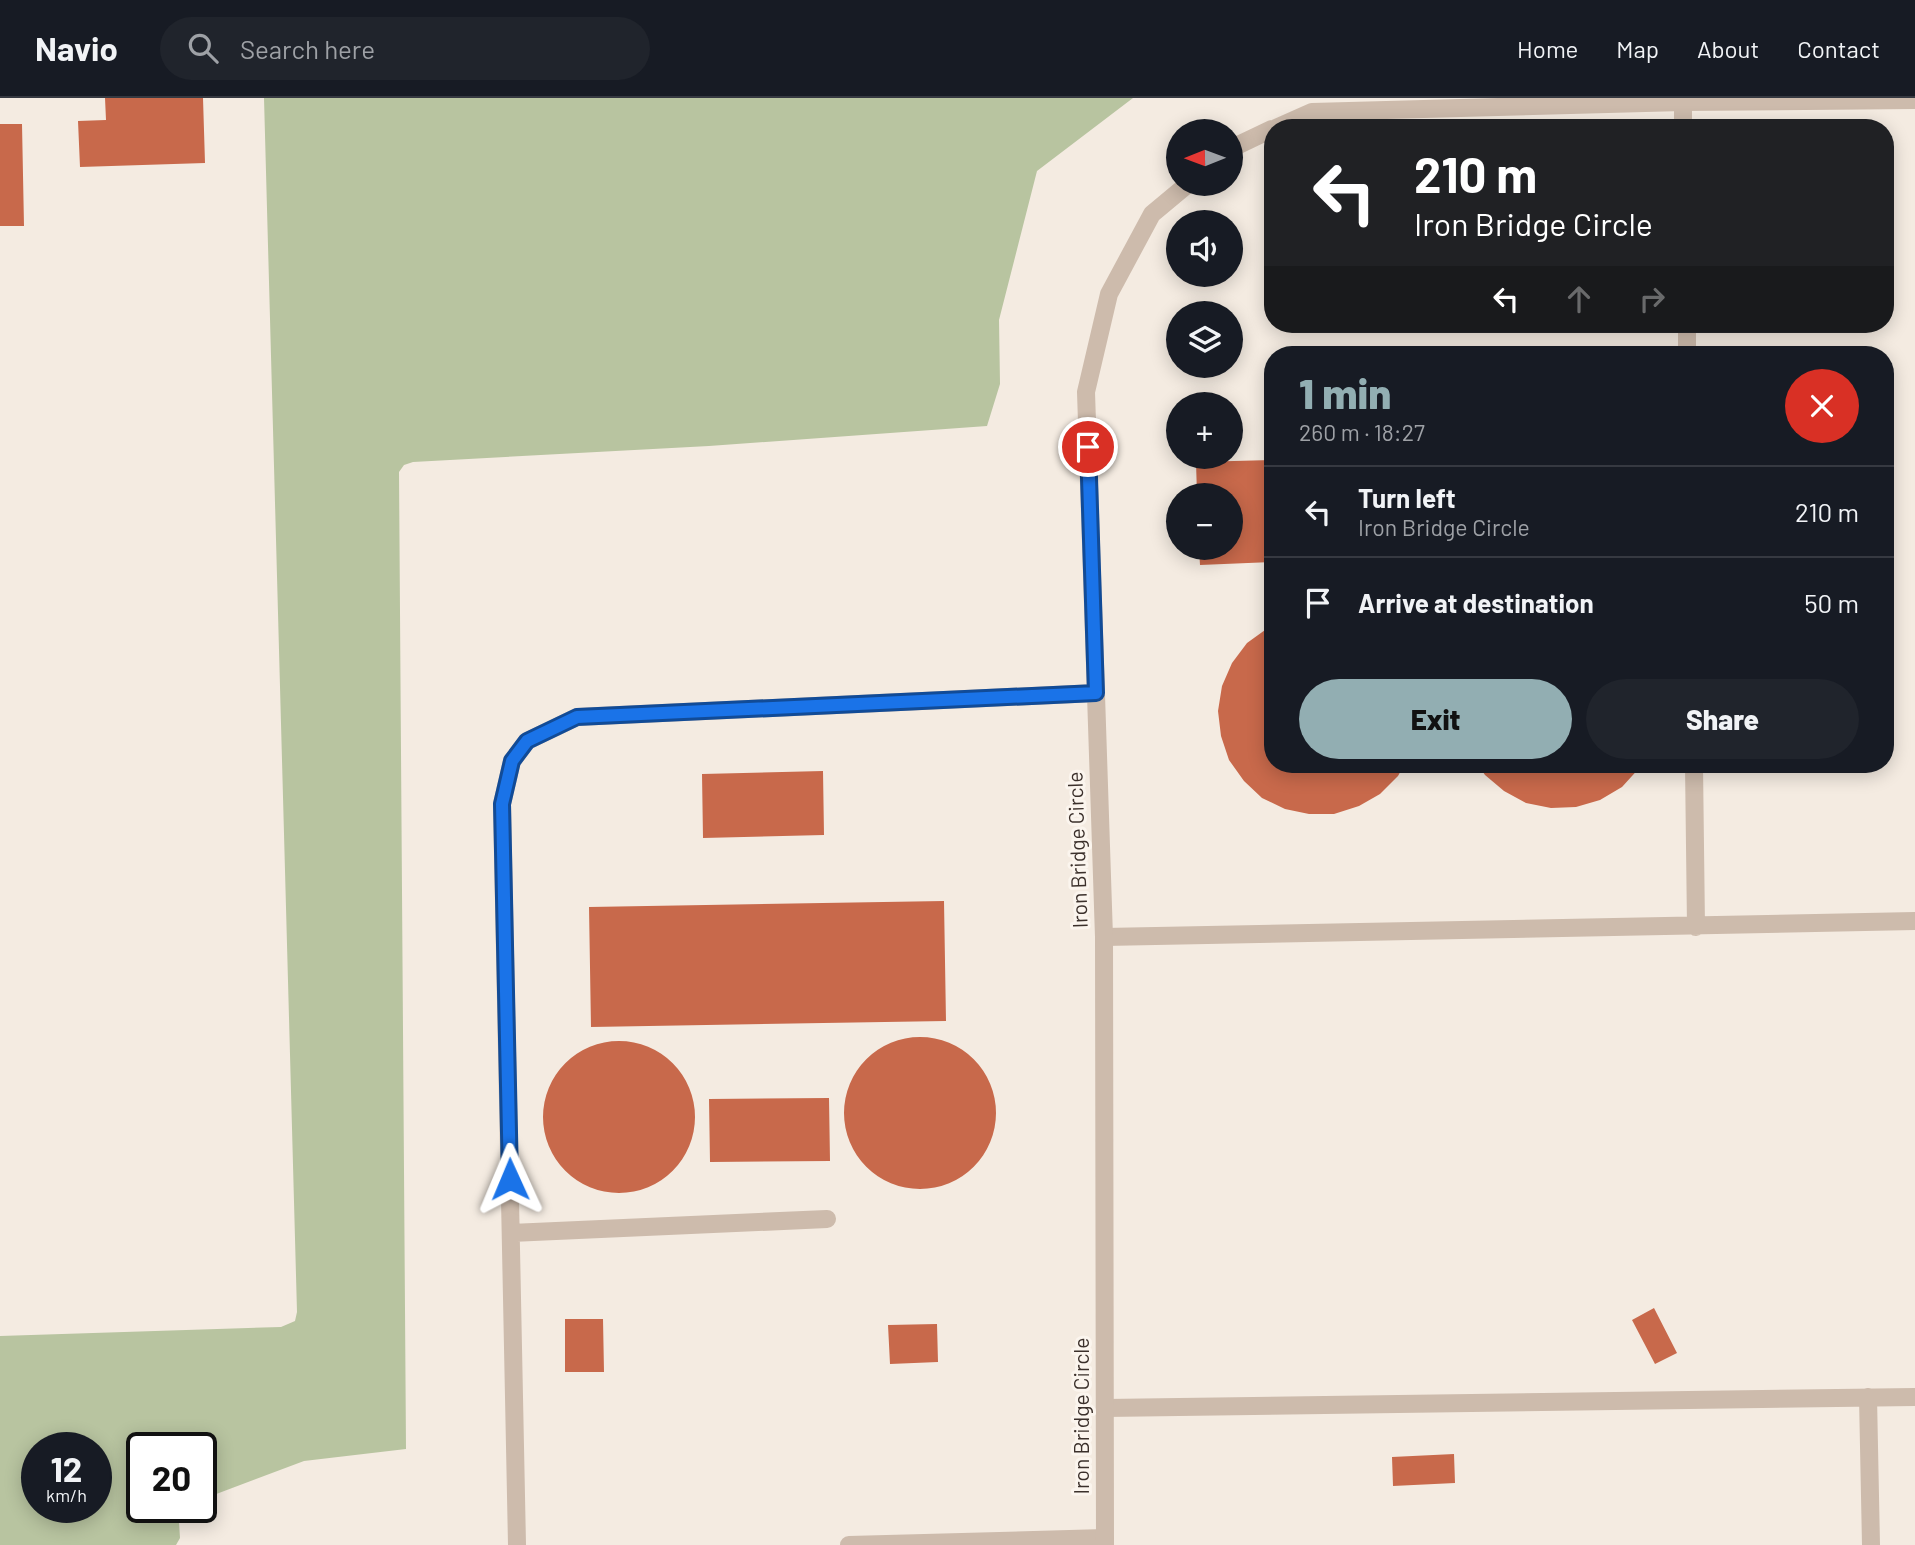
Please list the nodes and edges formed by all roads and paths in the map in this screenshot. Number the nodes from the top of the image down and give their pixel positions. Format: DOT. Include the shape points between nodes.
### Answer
graph roads {
  1 [pos="1915,100"];
  2 [pos="1683,102"];
  3 [pos="1296,119"];
  4 [pos="1684,119"];
  5 [pos="1264,134"];
  6 [pos="1243,143"];
  7 [pos="1174,196"];
  8 [pos="1096,693"];
  9 [pos="1694,773"];
  10 [pos="1915,921"];
  11 [pos="1696,926"];
  12 [pos="1104,937"];
  13 [pos="827,1219"];
  14 [pos="511,1233"];
  15 [pos="1868,1397"];
  16 [pos="1915,1397"];
  17 [pos="1105,1408"];
  18 [pos="1105,1541"];
  19 [pos="517,1545"];
  20 [pos="849,1545"];
  21 [pos="1871,1545"];
  1 -- 2 [label="street"];
  2 -- 3 [label="street" via="1312,112"];
  2 -- 4 [label="street"];
  5 -- 6 [label="street"];
  7 -- 8 [label="street, Iron Bridge Circle" via="1152,214 1109,294 1087,392"];
  8 -- 12 [label="street, Iron Bridge Circle"];
  8 -- 14 [label="street" via="577,717 527,741 512,761 502,804"];
  9 -- 11 [label="street"];
  10 -- 11 [label="street"];
  11 -- 12 [label="street"];
  12 -- 17 [label="street, Iron Bridge Circle"];
  13 -- 14 [label="street"];
  14 -- 19 [label="street"];
  15 -- 16 [label="street"];
  15 -- 17 [label="street"];
  15 -- 21 [label="street"];
  17 -- 18 [label="street, Iron Bridge Circle"];
  18 -- 20 [label="street"];
}
